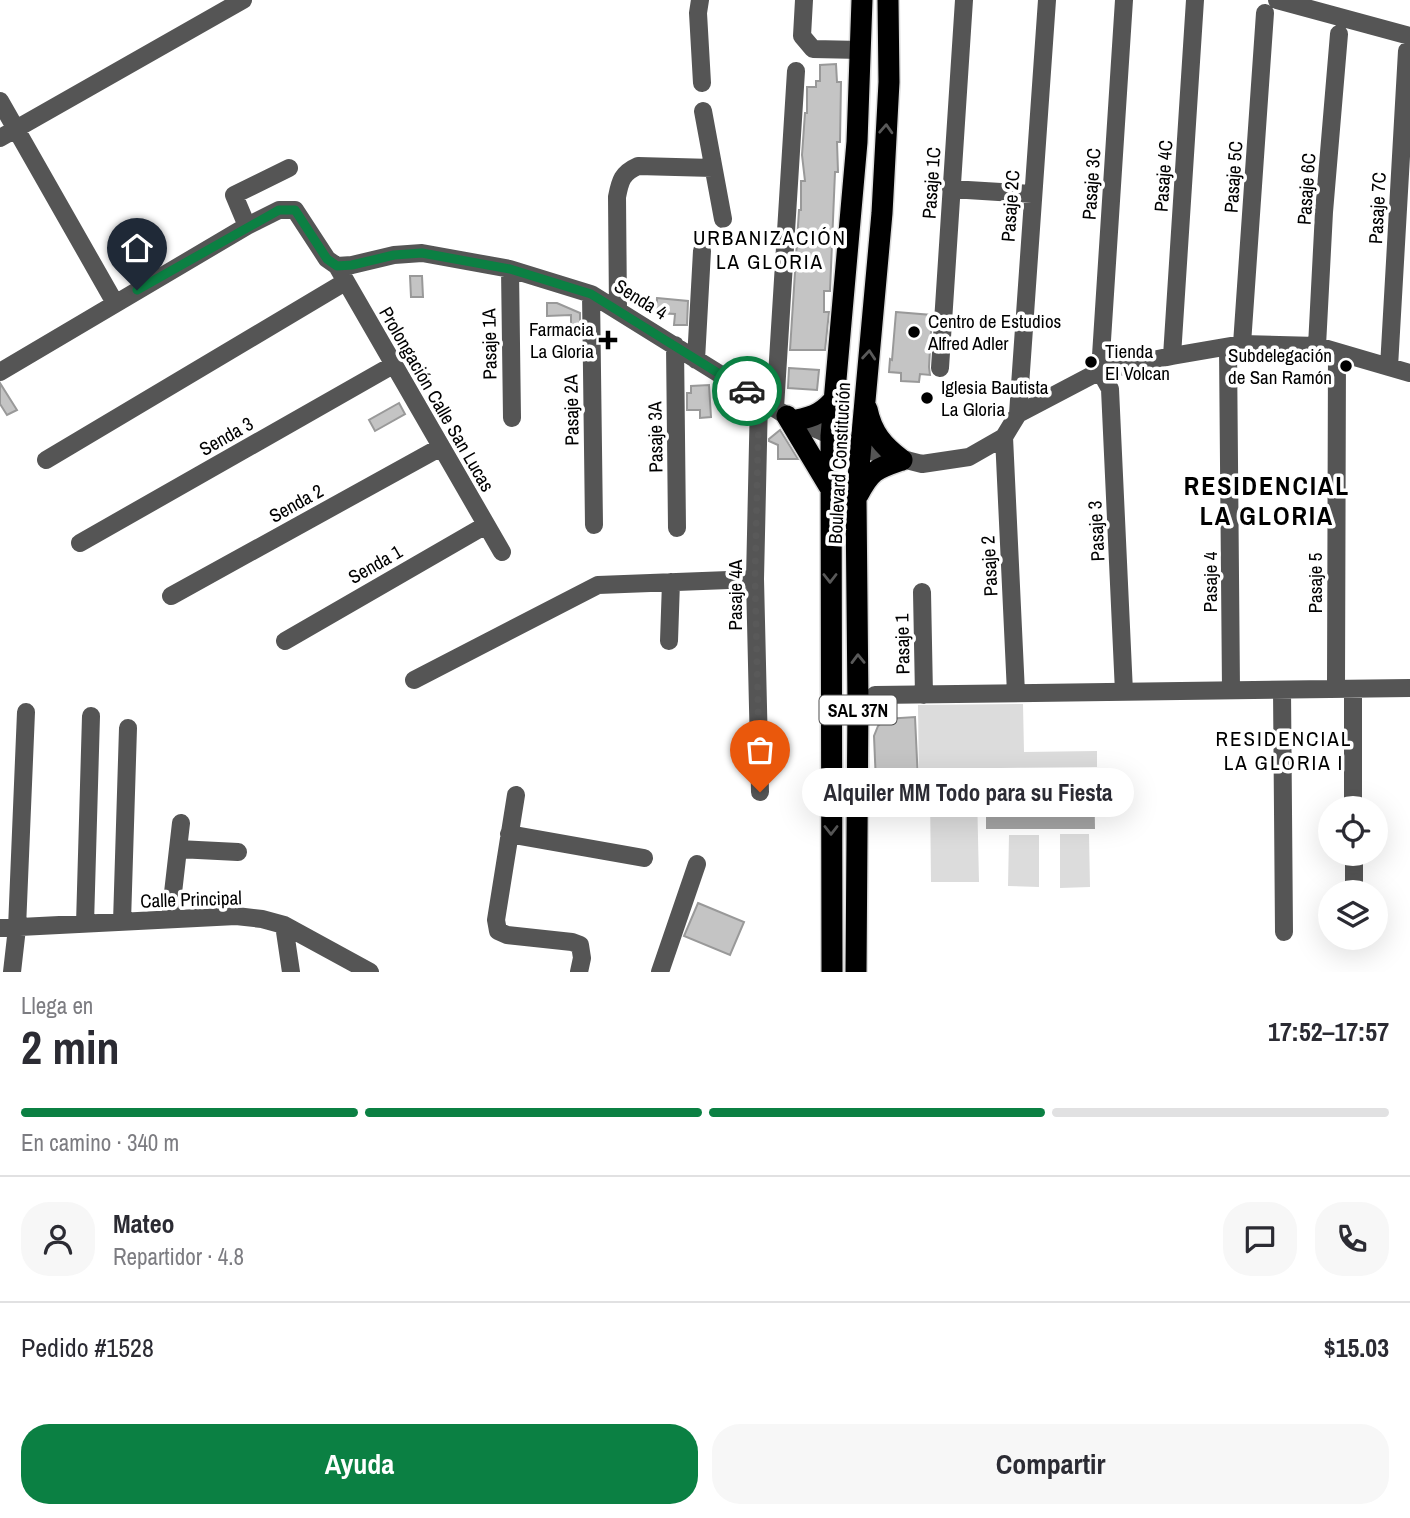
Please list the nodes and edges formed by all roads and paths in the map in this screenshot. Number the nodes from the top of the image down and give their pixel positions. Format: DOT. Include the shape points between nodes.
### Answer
graph roads {
  1 [pos="243,0"];
  2 [pos="699,0"];
  3 [pos="804,0"];
  4 [pos="862,0"];
  5 [pos="888,0"];
  6 [pos="964,0"];
  7 [pos="1047,0"];
  8 [pos="1124,0"];
  9 [pos="1195,0"];
  10 [pos="1271,6"];
  11 [pos="1339,34"];
  12 [pos="1409,44"];
  13 [pos="861,50"];
  14 [pos="796,71"];
  15 [pos="702,83"];
  16 [pos="0,101"];
  17 [pos="703,111"];
  18 [pos="7,134"];
  19 [pos="289,168"];
  20 [pos="713,168"];
  21 [pos="951,189"];
  22 [pos="1032,194"];
  23 [pos="723,219"];
  24 [pos="247,226"];
  25 [pos="702,251"];
  26 [pos="510,269"];
  27 [pos="341,274"];
  28 [pos="591,294"];
  29 [pos="115,303"];
  30 [pos="618,309"];
  31 [pos="674,345"];
  32 [pos="1235,346"];
  33 [pos="1317,346"];
  34 [pos="1337,352"];
  35 [pos="1172,356"];
  36 [pos="696,360"];
  37 [pos="393,365"];
  38 [pos="1389,366"];
  39 [pos="940,368"];
  40 [pos="1100,371"];
  41 [pos="0,372"];
  42 [pos="1410,373"];
  43 [pos="836,397"];
  44 [pos="865,398"];
  45 [pos="759,399"];
  46 [pos="1018,414"];
  47 [pos="786,415"];
  48 [pos="512,418"];
  49 [pos="831,436"];
  50 [pos="1004,437"];
  51 [pos="441,447"];
  52 [pos="859,448"];
  53 [pos="46,460"];
  54 [pos="902,460"];
  55 [pos="830,488"];
  56 [pos="856,500"];
  57 [pos="486,525"];
  58 [pos="594,525"];
  59 [pos="677,528"];
  60 [pos="80,543"];
  61 [pos="502,552"];
  62 [pos="755,579"];
  63 [pos="670,582"];
  64 [pos="922,592"];
  65 [pos="171,596"];
  66 [pos="285,640"];
  67 [pos="669,641"];
  68 [pos="414,680"];
  69 [pos="1410,688"];
  70 [pos="1345,689"];
  71 [pos="1231,690"];
  72 [pos="1282,690"];
  73 [pos="1124,692"];
  74 [pos="1016,693"];
  75 [pos="875,695"];
  76 [pos="924,695"];
  77 [pos="26,712"];
  78 [pos="91,716"];
  79 [pos="128,728"];
  80 [pos="760,792"];
  81 [pos="516,795"];
  82 [pos="1352,796"];
  83 [pos="181,822"];
  84 [pos="509,834"];
  85 [pos="178,849"];
  86 [pos="238,852"];
  87 [pos="644,858"];
  88 [pos="698,864"];
  89 [pos="170,919"];
  90 [pos="122,922"];
  91 [pos="85,924"];
  92 [pos="284,925"];
  93 [pos="8,928"];
  94 [pos="1284,932"];
  95 [pos="12,972"];
  96 [pos="291,972"];
  97 [pos="370,972"];
  98 [pos="579,972"];
  99 [pos="660,972"];
  100 [pos="832,972"];
  101 [pos="856,972"];
  1 -- 18 [label="street"];
  2 -- 15 [label="street"];
  3 -- 13 [label="street" via="802,36 813,49"];
  4 -- 13 [label="highway, Boulevard Constitución / SAL 37N"];
  44 -- 5 [label="highway, Boulevard Constitución / SAL 37N, one-way" via="882,213"];
  6 -- 21 [label="street, Pasaje 1C"];
  7 -- 22 [label="street, Pasaje 2C"];
  8 -- 40 [label="street, Pasaje 3C"];
  9 -- 35 [label="street, Pasaje 4C"];
  10 -- 12 [label="street"];
  10 -- 32 [label="street, Pasaje 5C"];
  11 -- 33 [label="street, Pasaje 6C"];
  12 -- 38 [label="street, Pasaje 7C"];
  13 -- 43 [label="highway, Boulevard Constitución / SAL 37N"];
  14 -- 47 [label="street"];
  16 -- 18 [label="street"];
  17 -- 20 [label="street"];
  18 -- 29 [label="street"];
  19 -- 24 [label="street" via="234,195"];
  20 -- 23 [label="street"];
  20 -- 30 [label="street" via="638,166 620,181"];
  21 -- 22 [label="street"];
  21 -- 39 [label="street, Pasaje 1C"];
  22 -- 46 [label="street, Pasaje 2C"];
  24 -- 27 [label="street, Prolongación Calle San Lucas" via="279,210 295,210"];
  24 -- 29 [label="street"];
  25 -- 36 [label="street"];
  26 -- 27 [label="street, Senda 4" via="422,253 352,265"];
  26 -- 28 [label="street, Senda 4"];
  26 -- 48 [label="street, Pasaje 1A"];
  27 -- 37 [label="street, Prolongación Calle San Lucas"];
  27 -- 53 [label="street, Senda 4"];
  28 -- 30 [label="street, Senda 4"];
  28 -- 58 [label="street, Pasaje 2A"];
  29 -- 41 [label="street"];
  30 -- 31 [label="street, Senda 4"];
  31 -- 36 [label="street, Senda 4"];
  31 -- 59 [label="street, Pasaje 3A"];
  32 -- 33 [label="street"];
  32 -- 35 [label="street"];
  32 -- 71 [label="street, Pasaje 4"];
  33 -- 34 [label="street"];
  34 -- 38 [label="street"];
  34 -- 70 [label="street, Pasaje 5"];
  35 -- 40 [label="street"];
  36 -- 45 [label="street, Senda 4"];
  37 -- 51 [label="street, Prolongación Calle San Lucas"];
  37 -- 60 [label="street, Senda 3"];
  38 -- 42 [label="street"];
  40 -- 46 [label="street"];
  40 -- 73 [label="street, Pasaje 3" via="1110,389"];
  43 -- 47 [label="highway" via="826,410 811,418"];
  43 -- 49 [label="highway, Boulevard Constitución / SAL 37N"];
  44 -- 52 [label="highway, Boulevard Constitución / SAL 37N"];
  44 -- 54 [label="highway" via="875,435"];
  45 -- 47 [label="street, Senda 4"];
  45 -- 62 [label="street, Pasaje 4A"];
  46 -- 50 [label="street"];
  47 -- 49 [label="street, Senda 4"];
  47 -- 55 [label="highway"];
  49 -- 52 [label="street, Senda 4"];
  49 -- 55 [label="highway, Boulevard Constitución / SAL 37N"];
  50 -- 54 [label="street, Senda 4" via="969,457 922,464"];
  50 -- 74 [label="street, Pasaje 2"];
  51 -- 57 [label="street, Prolongación Calle San Lucas"];
  51 -- 65 [label="street, Senda 2"];
  52 -- 54 [label="street, Senda 4"];
  52 -- 56 [label="highway, Boulevard Constitución / SAL 37N"];
  54 -- 56 [label="highway" via="869,475"];
  55 -- 100 [label="highway, Boulevard Constitución / SAL 37N, one-way"];
  101 -- 56 [label="highway, Boulevard Constitución / SAL 37N, one-way"];
  57 -- 61 [label="street, Prolongación Calle San Lucas"];
  57 -- 66 [label="street, Senda 1"];
  62 -- 63 [label="street"];
  62 -- 80 [label="street, Pasaje 4A"];
  63 -- 67 [label="street"];
  63 -- 68 [label="street" via="598,585"];
  64 -- 76 [label="street, Pasaje 1"];
  69 -- 70 [label="street"];
  70 -- 72 [label="street"];
  70 -- 82 [label="street, Pasaje 5"];
  71 -- 72 [label="street"];
  71 -- 73 [label="street"];
  72 -- 94 [label="street"];
  73 -- 74 [label="street"];
  74 -- 76 [label="street"];
  75 -- 76 [label="street"];
  77 -- 93 [label="street"];
  78 -- 91 [label="street"];
  79 -- 90 [label="street"];
  81 -- 84 [label="street"];
  83 -- 85 [label="street"];
  84 -- 87 [label="street"];
  84 -- 98 [label="street" via="498,931 580,945"];
  85 -- 86 [label="street"];
  85 -- 89 [label="street"];
  88 -- 99 [label="street"];
  89 -- 90 [label="street, Calle Principal"];
  89 -- 92 [label="street, Calle Principal" via="236,916"];
  90 -- 91 [label="street, Calle Principal"];
  91 -- 93 [label="street, Calle Principal"];
  92 -- 96 [label="street"];
  92 -- 97 [label="street, Calle Principal"];
  93 -- 95 [label="street"];
}
